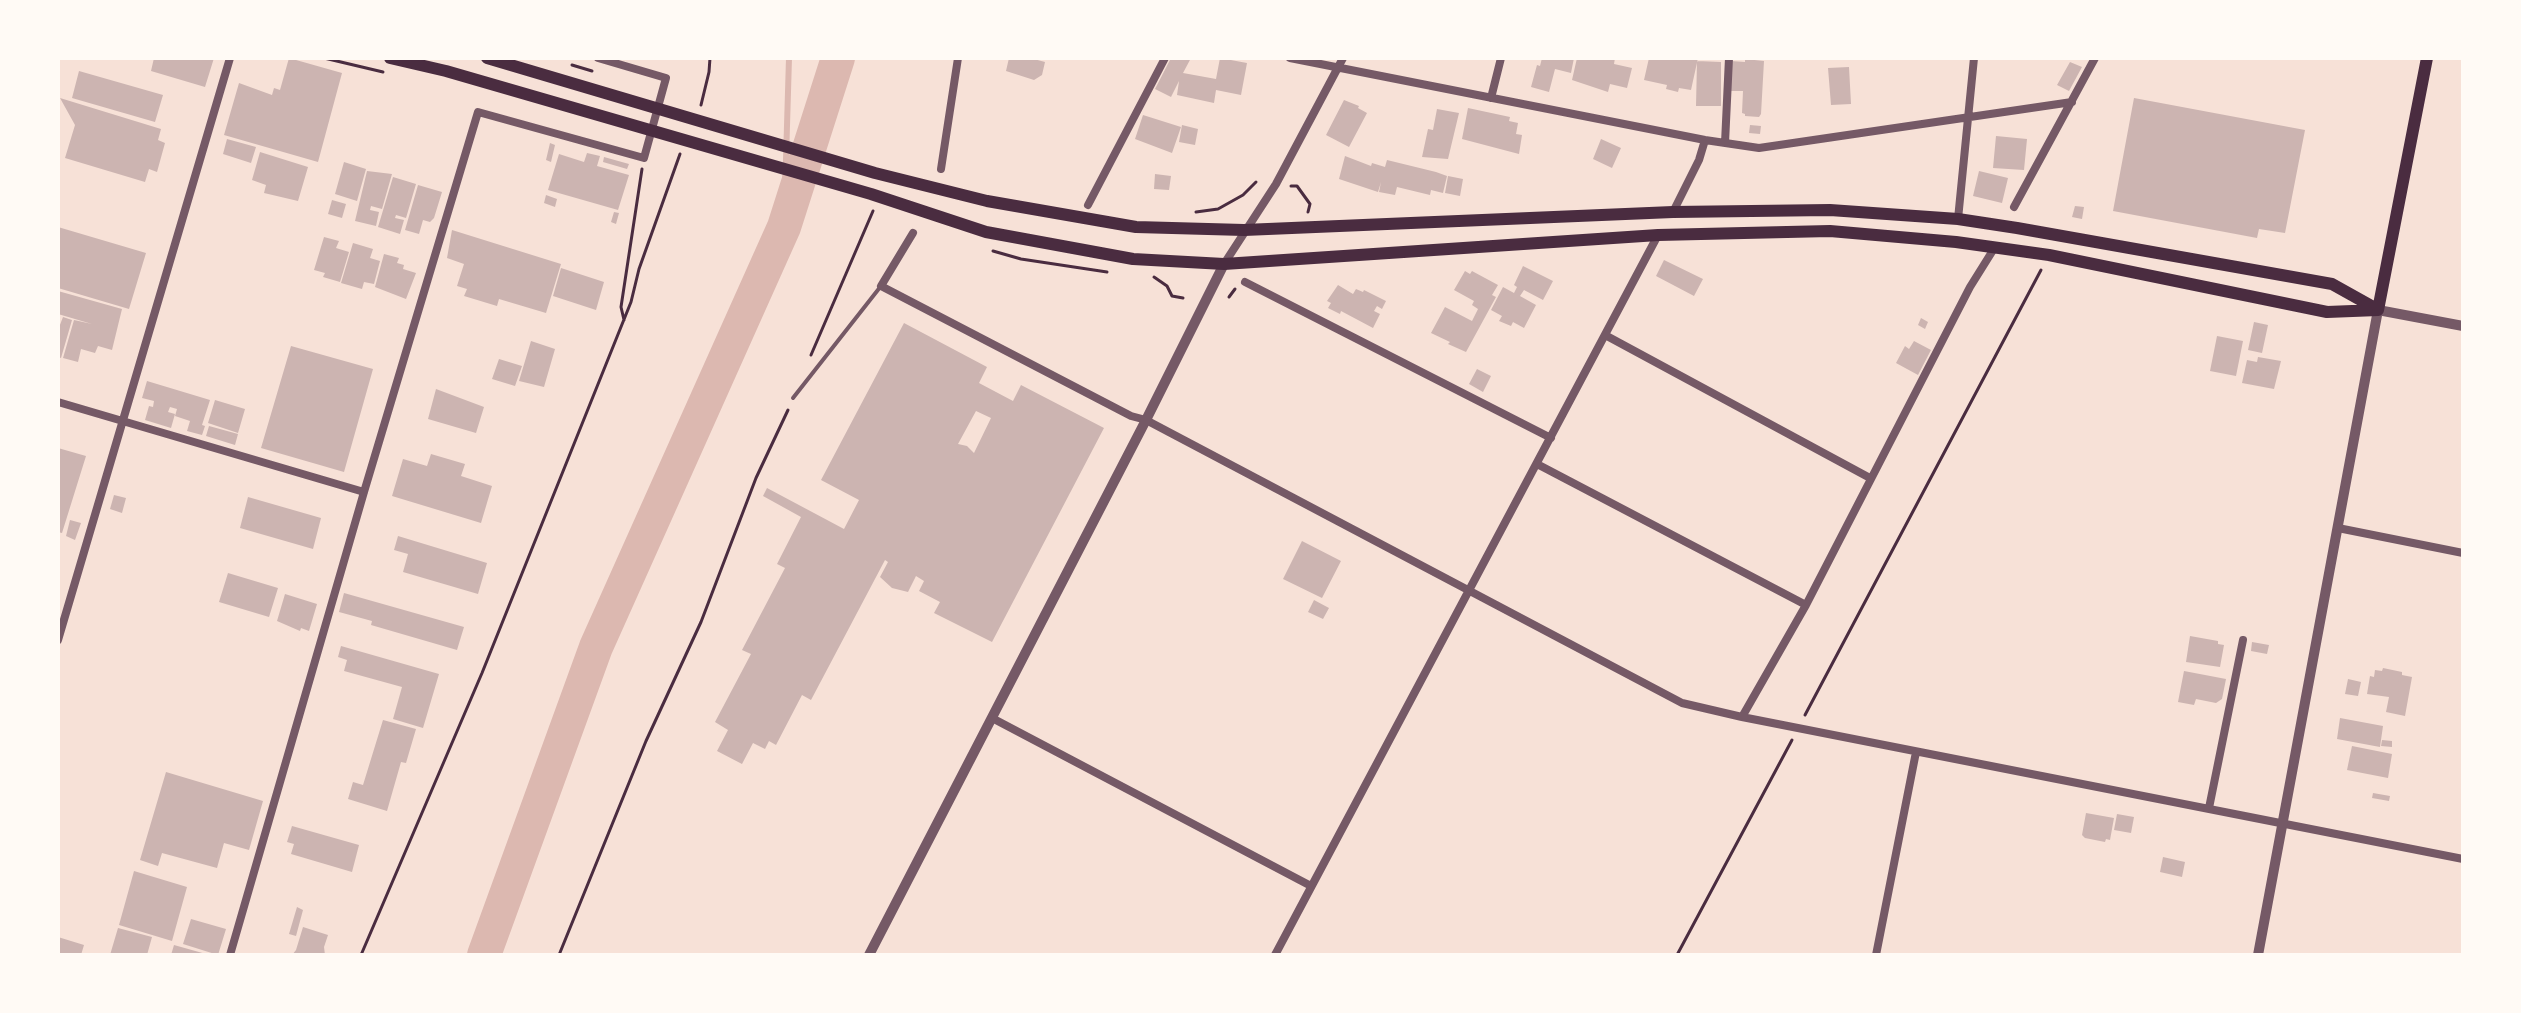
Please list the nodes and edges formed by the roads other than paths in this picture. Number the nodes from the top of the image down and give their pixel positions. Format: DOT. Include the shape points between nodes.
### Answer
graph roads {
  1 [pos="230,58"];
  2 [pos="390,58"];
  3 [pos="487,58"];
  4 [pos="598,58"];
  5 [pos="958,58"];
  6 [pos="1165,58"];
  7 [pos="1290,58"];
  8 [pos="1343,58"];
  9 [pos="1501,58"];
  10 [pos="1729,58"];
  11 [pos="1974,58"];
  12 [pos="2095,58"];
  13 [pos="2427,58"];
  14 [pos="1338,68"];
  15 [pos="1491,98"];
  16 [pos="2072,102"];
  17 [pos="1968,117"];
  18 [pos="1705,140"];
  19 [pos="1725,143"];
  20 [pos="941,169"];
  21 [pos="1088,205"];
  22 [pos="2014,207"];
  23 [pos="1673,212"];
  24 [pos="1958,219"];
  25 [pos="1244,230"];
  26 [pos="913,233"];
  27 [pos="1658,235"];
  28 [pos="1998,248"];
  29 [pos="1224,264"];
  30 [pos="1245,282"];
  31 [pos="881,286"];
  32 [pos="2378,310"];
  33 [pos="2463,326"];
  34 [pos="1605,335"];
  35 [pos="793,398"];
  36 [pos="58,402"];
  37 [pos="1146,420"];
  38 [pos="122,421"];
  39 [pos="1551,438"];
  40 [pos="1537,464"];
  41 [pos="1870,478"];
  42 [pos="364,492"];
  43 [pos="2338,528"];
  44 [pos="2463,553"];
  45 [pos="1469,588"];
  46 [pos="1806,605"];
  47 [pos="58,640"];
  48 [pos="2243,640"];
  49 [pos="992,718"];
  50 [pos="1745,718"];
  51 [pos="1916,752"];
  52 [pos="2209,808"];
  53 [pos="2283,823"];
  54 [pos="2463,859"];
  55 [pos="1311,886"];
  56 [pos="230,955"];
  57 [pos="869,955"];
  58 [pos="1275,955"];
  59 [pos="1876,955"];
  60 [pos="2258,955"];
  1 -- 38 [label="street"];
  2 -- 29 [label="main road" via="871,194 986,232 1133,259"];
  3 -- 25 [label="main road" via="987,201 1136,227"];
  4 -- 42 [label="street" via="666,78 644,158 478,112"];
  5 -- 20 [label="street"];
  6 -- 21 [label="street"];
  7 -- 14 [label="street"];
  8 -- 14 [label="street"];
  9 -- 15 [label="street"];
  10 -- 19 [label="street"];
  11 -- 17 [label="street"];
  12 -- 16 [label="street"];
  13 -- 32 [label="main road"];
  14 -- 15 [label="street"];
  14 -- 25 [label="street" via="1276,184"];
  15 -- 18 [label="street"];
  16 -- 17 [label="street"];
  16 -- 22 [label="street"];
  17 -- 19 [label="street" via="1759,148"];
  17 -- 24 [label="street"];
  18 -- 19 [label="street"];
  18 -- 23 [label="street"];
  23 -- 24 [label="main road" via="1830,210"];
  23 -- 25 [label="main road"];
  24 -- 32 [label="main road" via="2332,284"];
  25 -- 29 [label="street"];
  26 -- 31 [label="street"];
  27 -- 28 [label="main road" via="1830,231"];
  27 -- 29 [label="main road"];
  27 -- 34 [label="street"];
  28 -- 32 [label="main road" via="2327,312"];
  28 -- 41 [label="street" via="1970,287"];
  29 -- 37 [label="street"];
  30 -- 39 [label="street"];
  31 -- 35 [label="lane"];
  31 -- 37 [label="street"];
  32 -- 33 [label="street"];
  32 -- 43 [label="street"];
  34 -- 39 [label="street"];
  34 -- 41 [label="street"];
  36 -- 38 [label="street"];
  37 -- 45 [label="street"];
  37 -- 49 [label="street"];
  38 -- 42 [label="street"];
  38 -- 47 [label="street"];
  39 -- 40 [label="street"];
  40 -- 45 [label="street"];
  40 -- 46 [label="street"];
  41 -- 46 [label="street"];
  42 -- 56 [label="street"];
  43 -- 44 [label="street"];
  43 -- 53 [label="street"];
  45 -- 50 [label="street" via="1682,703"];
  45 -- 55 [label="street"];
  46 -- 50 [label="street"];
  48 -- 52 [label="street"];
  49 -- 55 [label="street"];
  49 -- 57 [label="street"];
  50 -- 51 [label="street"];
  51 -- 52 [label="street"];
  51 -- 59 [label="street"];
  52 -- 53 [label="street"];
  53 -- 54 [label="street"];
  53 -- 60 [label="street"];
  55 -- 58 [label="street"];
}
